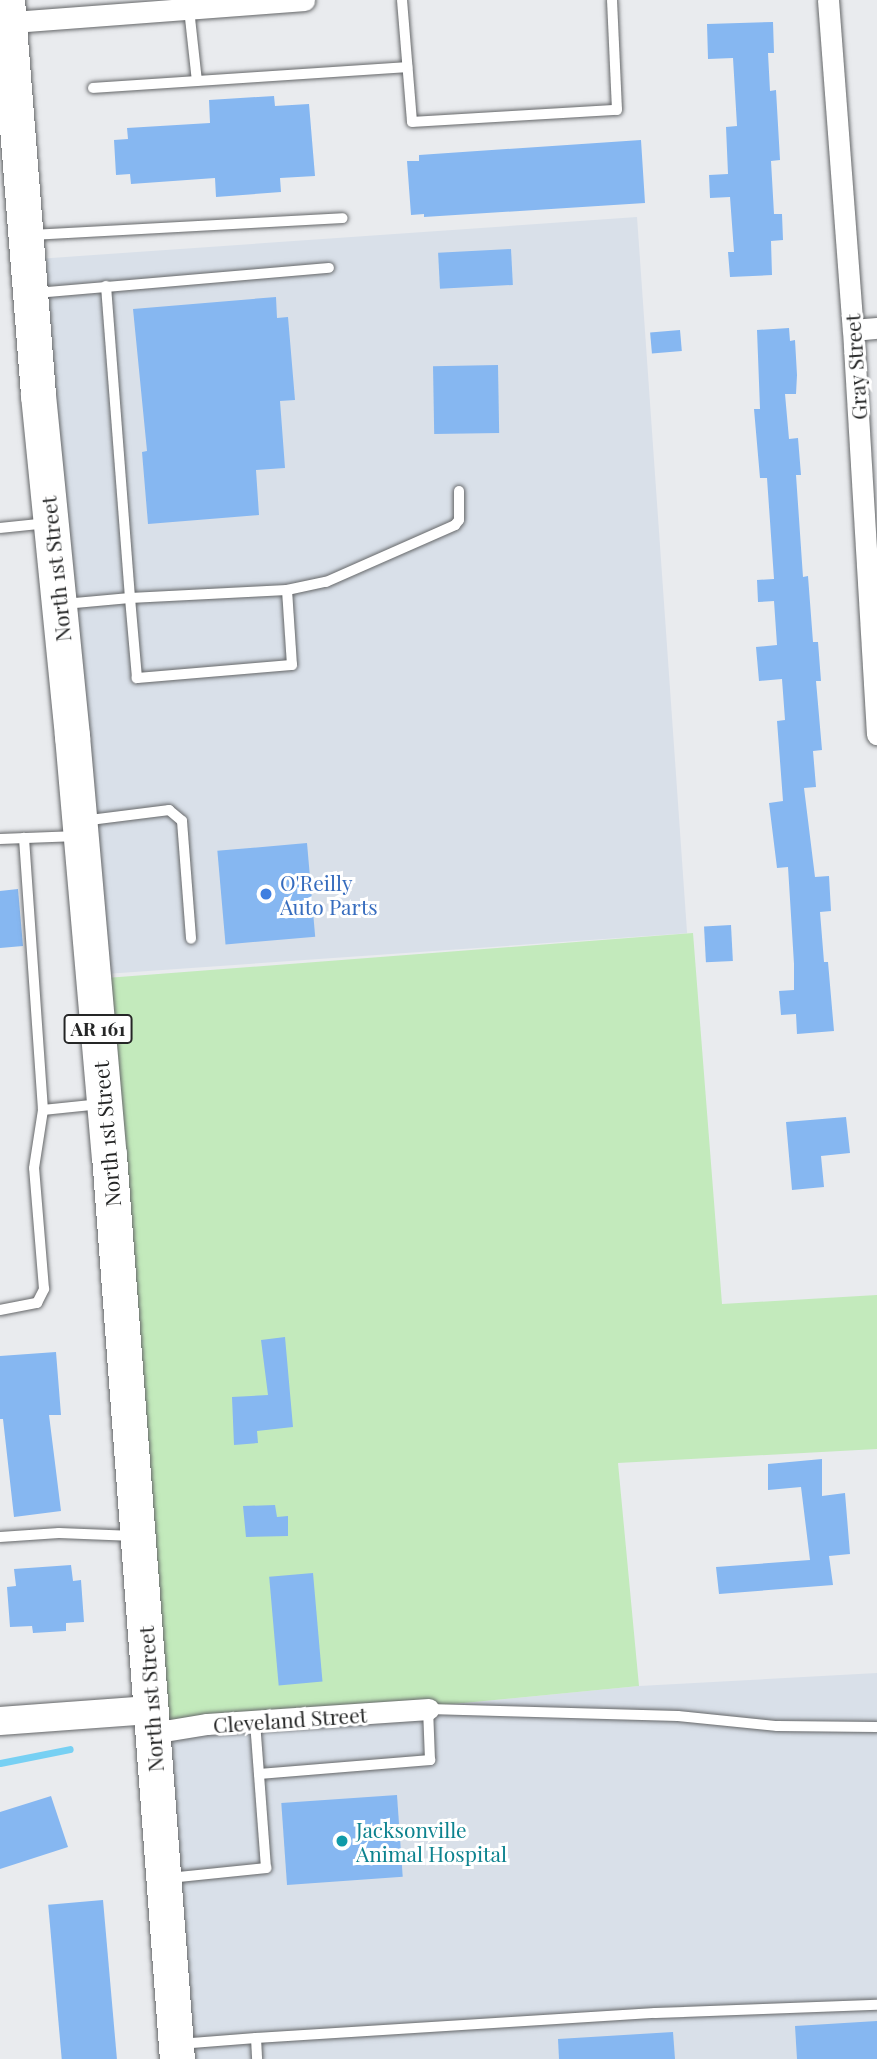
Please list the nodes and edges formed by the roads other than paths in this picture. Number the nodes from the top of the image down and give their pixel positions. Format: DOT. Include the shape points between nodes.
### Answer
graph roads {
  1 [pos="304,0"];
  2 [pos="402,0"];
  3 [pos="612,0"];
  4 [pos="828,0"];
  5 [pos="99,8"];
  6 [pos="189,9"];
  7 [pos="5,15"];
  8 [pos="407,67"];
  9 [pos="197,81"];
  10 [pos="93,88"];
  11 [pos="343,218"];
  12 [pos="25,235"];
  13 [pos="329,268"];
  14 [pos="106,286"];
  15 [pos="30,294"];
  16 [pos="877,328"];
  17 [pos="853,330"];
  18 [pos="459,491"];
  19 [pos="50,523"];
  20 [pos="0,528"];
  21 [pos="286,590"];
  22 [pos="130,597"];
  23 [pos="59,605"];
  24 [pos="876,701"];
  25 [pos="877,734"];
  26 [pos="80,828"];
  27 [pos="24,838"];
  28 [pos="0,839"];
  29 [pos="191,939"];
  30 [pos="104,1104"];
  31 [pos="43,1110"];
  32 [pos="0,1310"];
  33 [pos="137,1536"];
  34 [pos="0,1537"];
  35 [pos="428,1709"];
  36 [pos="0,1721"];
  37 [pos="255,1721"];
  38 [pos="151,1722"];
  39 [pos="877,1727"];
  40 [pos="259,1774"];
  41 [pos="163,1879"];
  42 [pos="877,2005"];
  43 [pos="256,2038"];
  44 [pos="177,2052"];
  45 [pos="257,2059"];
  1 -- 6 [label="street"];
  2 -- 8 [label="lane"];
  3 -- 8 [label="lane" via="617,110 412,122"];
  4 -- 17 [label="street, Gray Street"];
  5 -- 6 [label="street"];
  5 -- 7 [label="street"];
  6 -- 9 [label="lane"];
  7 -- 12 [label="main road, North 1st Street / AR 161"];
  8 -- 9 [label="lane"];
  9 -- 10 [label="lane"];
  11 -- 12 [label="lane"];
  12 -- 15 [label="main road, North 1st Street / AR 161"];
  13 -- 14 [label="lane"];
  14 -- 15 [label="lane"];
  14 -- 22 [label="lane"];
  15 -- 19 [label="main road, North 1st Street / AR 161"];
  16 -- 17 [label="street"];
  17 -- 24 [label="street, Gray Street"];
  18 -- 21 [label="lane" via="455,525 326,582"];
  19 -- 20 [label="lane"];
  19 -- 23 [label="main road, North 1st Street / AR 161"];
  21 -- 22 [label="lane"];
  21 -- 22 [label="lane" via="292,665 138,678"];
  22 -- 23 [label="lane"];
  23 -- 26 [label="main road, North 1st Street / AR 161"];
  24 -- 25 [label="street, Gray Street"];
  26 -- 27 [label="lane"];
  26 -- 29 [label="lane" via="169,810 182,821"];
  26 -- 30 [label="main road, North 1st Street / AR 161"];
  27 -- 28 [label="lane"];
  27 -- 31 [label="lane"];
  30 -- 31 [label="lane"];
  30 -- 33 [label="main road, North 1st Street / AR 161"];
  31 -- 32 [label="lane" via="34,1168 42,1296 29,1307"];
  33 -- 34 [label="lane"];
  33 -- 38 [label="main road, North 1st Street / AR 161"];
  35 -- 37 [label="street, Cleveland Street"];
  35 -- 39 [label="lane"];
  35 -- 40 [label="lane" via="430,1760"];
  36 -- 38 [label="street"];
  37 -- 38 [label="street, Cleveland Street"];
  37 -- 40 [label="lane"];
  38 -- 41 [label="main road, North 1st Street / AR 161"];
  40 -- 41 [label="lane" via="266,1868"];
  41 -- 44 [label="main road, North 1st Street / AR 161"];
  42 -- 43 [label="lane" via="654,2013"];
  43 -- 44 [label="lane"];
  43 -- 45 [label="lane"];
}
